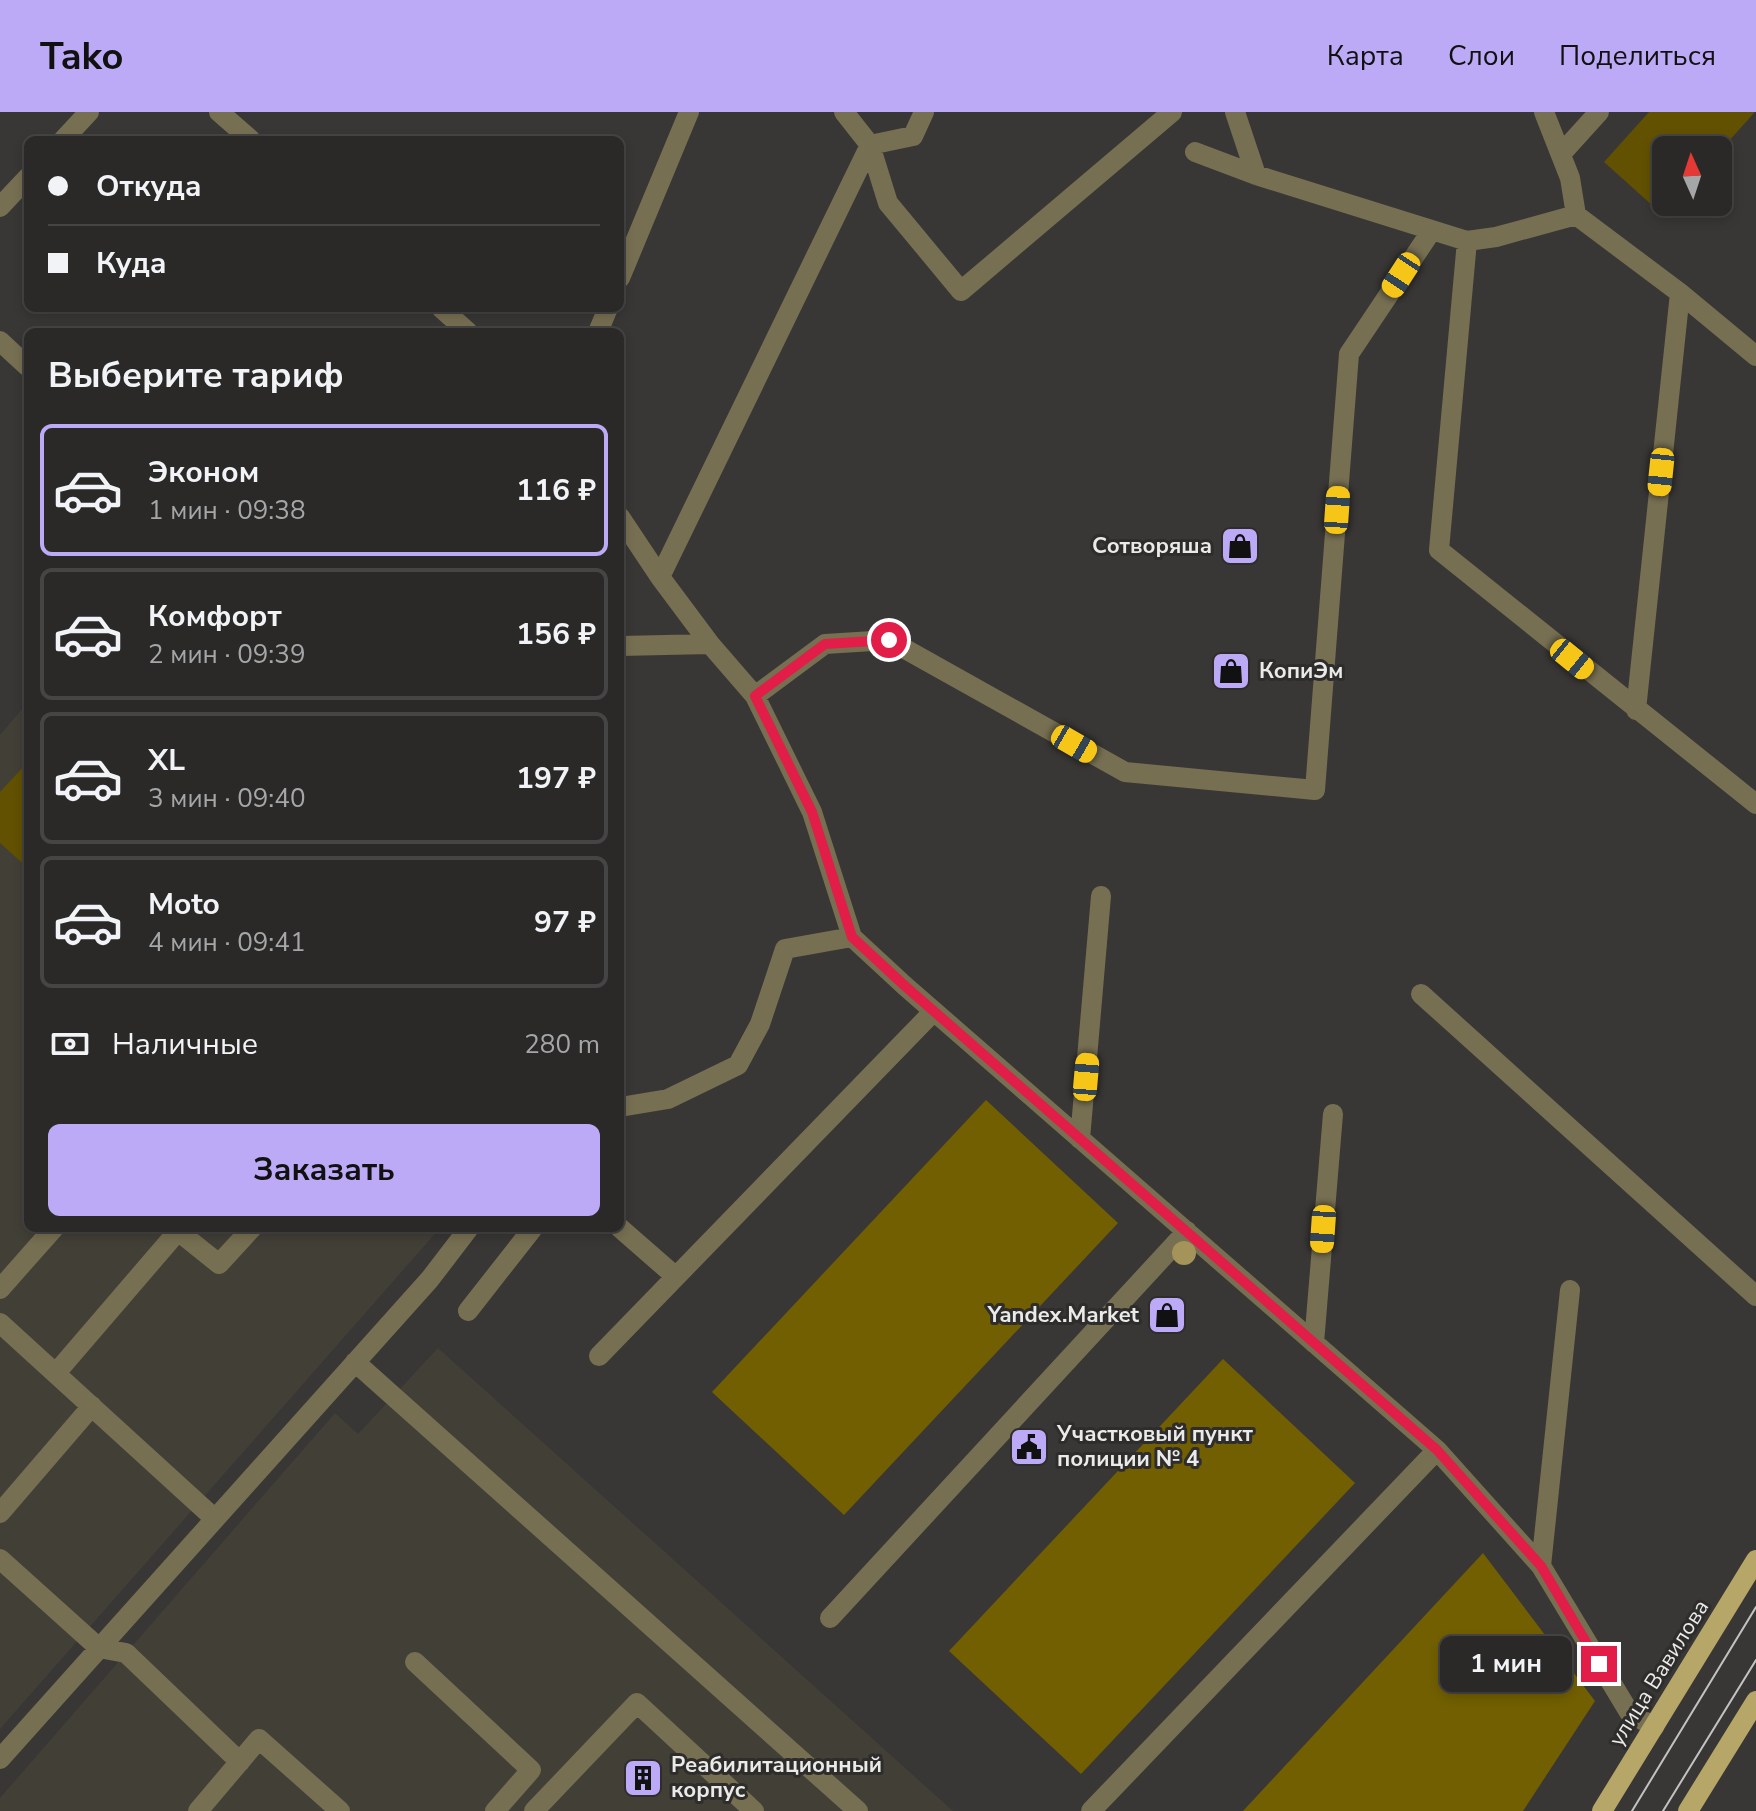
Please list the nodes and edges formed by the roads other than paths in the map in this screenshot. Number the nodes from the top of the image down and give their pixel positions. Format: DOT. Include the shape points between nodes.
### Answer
graph roads {
  1 [pos="89,112"];
  2 [pos="219,112"];
  3 [pos="689,112"];
  4 [pos="844,112"];
  5 [pos="924,112"];
  6 [pos="1172,112"];
  7 [pos="1235,112"];
  8 [pos="1544,112"];
  9 [pos="1599,112"];
  10 [pos="67,136"];
  11 [pos="246,136"];
  12 [pos="870,145"];
  13 [pos="1195,152"];
  14 [pos="1561,154"];
  15 [pos="1256,175"];
  16 [pos="24,181"];
  17 [pos="0,207"];
  18 [pos="1576,215"];
  19 [pos="1432,230"];
  20 [pos="1467,241"];
  21 [pos="624,268"];
  22 [pos="1680,293"];
  23 [pos="446,312"];
  24 [pos="464,328"];
  25 [pos="0,341"];
  26 [pos="1752,347"];
  27 [pos="24,363"];
  28 [pos="624,523"];
  29 [pos="660,577"];
  30 [pos="710,644"];
  31 [pos="624,646"];
  32 [pos="755,696"];
  33 [pos="1636,710"];
  34 [pos="1756,804"];
  35 [pos="1101,896"];
  36 [pos="852,937"];
  37 [pos="1421,994"];
  38 [pos="933,1012"];
  39 [pos="624,1106"];
  40 [pos="1333,1114"];
  41 [pos="1080,1139"];
  42 [pos="624,1231"];
  43 [pos="1187,1231"];
  44 [pos="50,1232"];
  45 [pos="177,1232"];
  46 [pos="179,1232"];
  47 [pos="248,1232"];
  48 [pos="466,1232"];
  49 [pos="530,1232"];
  50 [pos="675,1276"];
  51 [pos="0,1289"];
  52 [pos="1570,1290"];
  53 [pos="1756,1296"];
  54 [pos="468,1311"];
  55 [pos="0,1323"];
  56 [pos="1314,1343"];
  57 [pos="599,1356"];
  58 [pos="355,1362"];
  59 [pos="56,1373"];
  60 [pos="92,1406"];
  61 [pos="1437,1450"];
  62 [pos="0,1513"];
  63 [pos="215,1519"];
  64 [pos="0,1559"];
  65 [pos="1756,1560"];
  66 [pos="1541,1566"];
  67 [pos="830,1618"];
  68 [pos="99,1648"];
  69 [pos="415,1662"];
  70 [pos="1756,1701"];
  71 [pos="1654,1727"];
  72 [pos="0,1759"];
  73 [pos="240,1762"];
  74 [pos="198,1811"];
  75 [pos="340,1811"];
  76 [pos="495,1811"];
  77 [pos="534,1811"];
  78 [pos="754,1811"];
  79 [pos="858,1811"];
  80 [pos="1091,1811"];
  81 [pos="1602,1811"];
  82 [pos="1688,1811"];
  1 -- 10 [label="lane"];
  2 -- 11 [label="lane"];
  3 -- 21 [label="lane"];
  4 -- 12 [label="lane"];
  5 -- 12 [label="lane" via="913,136"];
  6 -- 12 [label="lane" via="961,291 888,203"];
  7 -- 15 [label="lane"];
  8 -- 14 [label="lane"];
  9 -- 14 [label="lane"];
  12 -- 29 [label="lane"];
  13 -- 15 [label="lane"];
  14 -- 18 [label="lane"];
  15 -- 19 [label="lane"];
  16 -- 17 [label="lane"];
  18 -- 20 [label="lane"];
  18 -- 22 [label="lane"];
  19 -- 20 [label="lane"];
  19 -- 32 [label="lane" via="1349,354 1315,790 1125,772 889,640 825,644"];
  20 -- 33 [label="lane" via="1439,550"];
  22 -- 26 [label="lane"];
  22 -- 33 [label="lane"];
  23 -- 24 [label="lane"];
  25 -- 27 [label="lane"];
  28 -- 29 [label="lane"];
  29 -- 30 [label="lane"];
  30 -- 31 [label="lane"];
  30 -- 32 [label="lane"];
  32 -- 36 [label="lane" via="812,812"];
  33 -- 34 [label="lane"];
  35 -- 41 [label="lane"];
  36 -- 38 [label="lane"];
  36 -- 39 [label="lane" via="785,949 760,1024 738,1065 668,1099"];
  37 -- 53 [label="lane"];
  38 -- 41 [label="lane"];
  38 -- 50 [label="lane"];
  40 -- 56 [label="lane"];
  41 -- 43 [label="lane"];
  42 -- 50 [label="lane"];
  43 -- 56 [label="lane"];
  43 -- 67 [label="lane"];
  44 -- 51 [label="lane"];
  45 -- 59 [label="lane"];
  46 -- 47 [label="lane" via="219,1264"];
  48 -- 58 [label="lane"];
  49 -- 54 [label="lane"];
  50 -- 57 [label="lane"];
  52 -- 66 [label="lane"];
  55 -- 59 [label="lane"];
  56 -- 61 [label="lane"];
  58 -- 63 [label="lane"];
  58 -- 79 [label="lane"];
  59 -- 60 [label="lane"];
  60 -- 62 [label="lane"];
  60 -- 63 [label="lane"];
  61 -- 66 [label="lane"];
  61 -- 80 [label="lane"];
  63 -- 68 [label="lane"];
  64 -- 68 [label="lane"];
  65 -- 71 [label="main road, улица Вавилова"];
  66 -- 71 [label="lane" via="1629,1712"];
  68 -- 72 [label="lane"];
  68 -- 73 [label="lane" via="126,1653"];
  69 -- 76 [label="lane" via="531,1770"];
  70 -- 82 [label="main road"];
  71 -- 81 [label="main road, улица Вавилова"];
  73 -- 74 [label="lane"];
  73 -- 75 [label="lane" via="259,1739"];
  77 -- 78 [label="lane" via="637,1703"];
}
